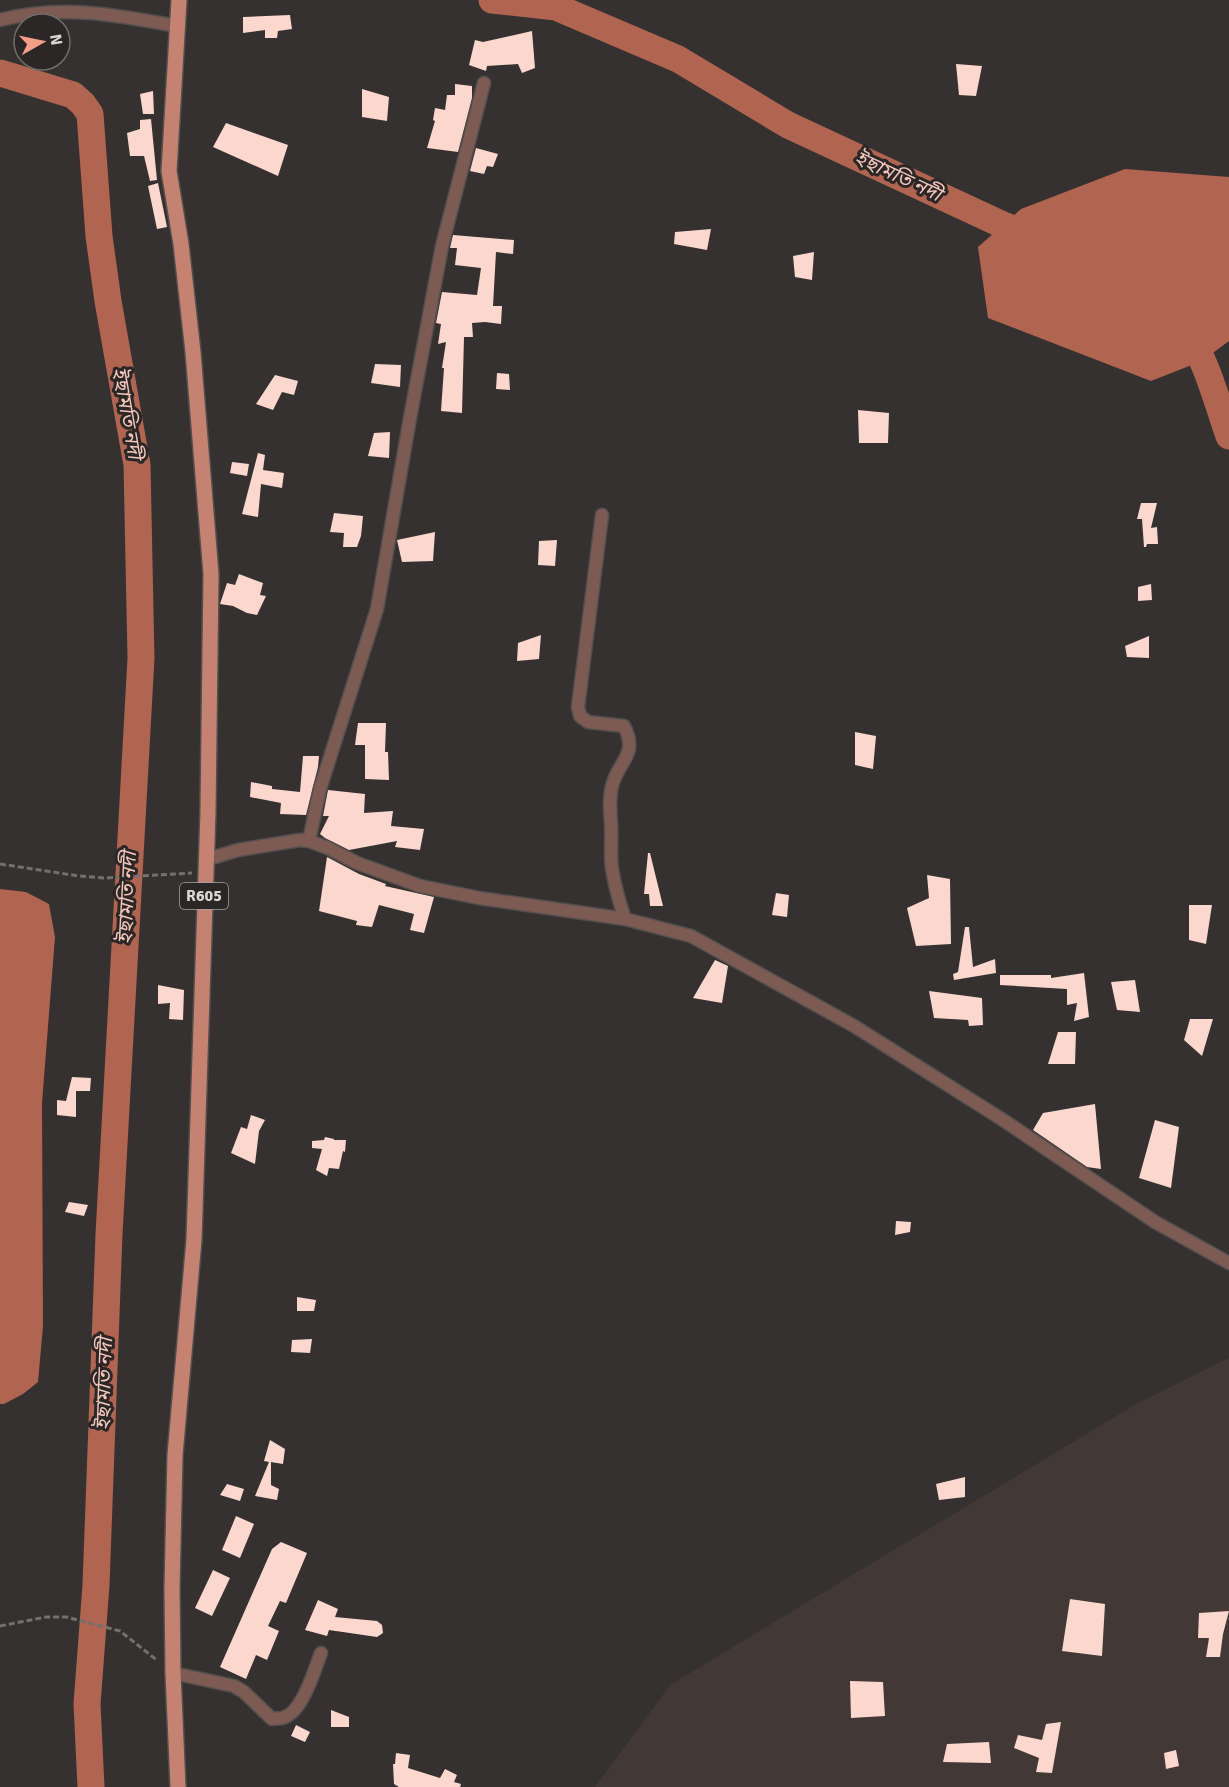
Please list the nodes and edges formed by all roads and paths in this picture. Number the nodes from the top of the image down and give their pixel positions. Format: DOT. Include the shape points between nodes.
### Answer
graph roads {
  1 [pos="178,3"];
  2 [pos="0,20"];
  3 [pos="177,26"];
  4 [pos="484,83"];
  5 [pos="602,515"];
  6 [pos="309,841"];
  7 [pos="205,860"];
  8 [pos="0,864"];
  9 [pos="625,919"];
  10 [pos="1229,1263"];
  11 [pos="0,1626"];
  12 [pos="321,1653"];
  13 [pos="173,1673"];
  14 [pos="178,1787"];
  1 -- 3 [label="main road, R605"];
  2 -- 3 [label="street" via="52,11"];
  3 -- 7 [label="main road, R605" via="169,171 192,341 211,574"];
  4 -- 6 [label="street" via="442,246 377,609 320,789"];
  5 -- 9 [label="street" via="578,707 580,717 588,722 624,726 629,737 629,753 612,784 609,806 612,868"];
  6 -- 7 [label="street" via="238,850"];
  6 -- 9 [label="street" via="420,886"];
  7 -- 8 [label="path" via="192,873 105,878"];
  7 -- 13 [label="main road, R605" via="194,1240 175,1455"];
  9 -- 10 [label="street" via="691,936 854,1026 1155,1222"];
  11 -- 13 [label="path" via="66,1617 120,1632"];
  12 -- 13 [label="street" via="302,1700 296,1710 283,1718 272,1719 234,1686"];
  13 -- 14 [label="main road, R605"];
}
